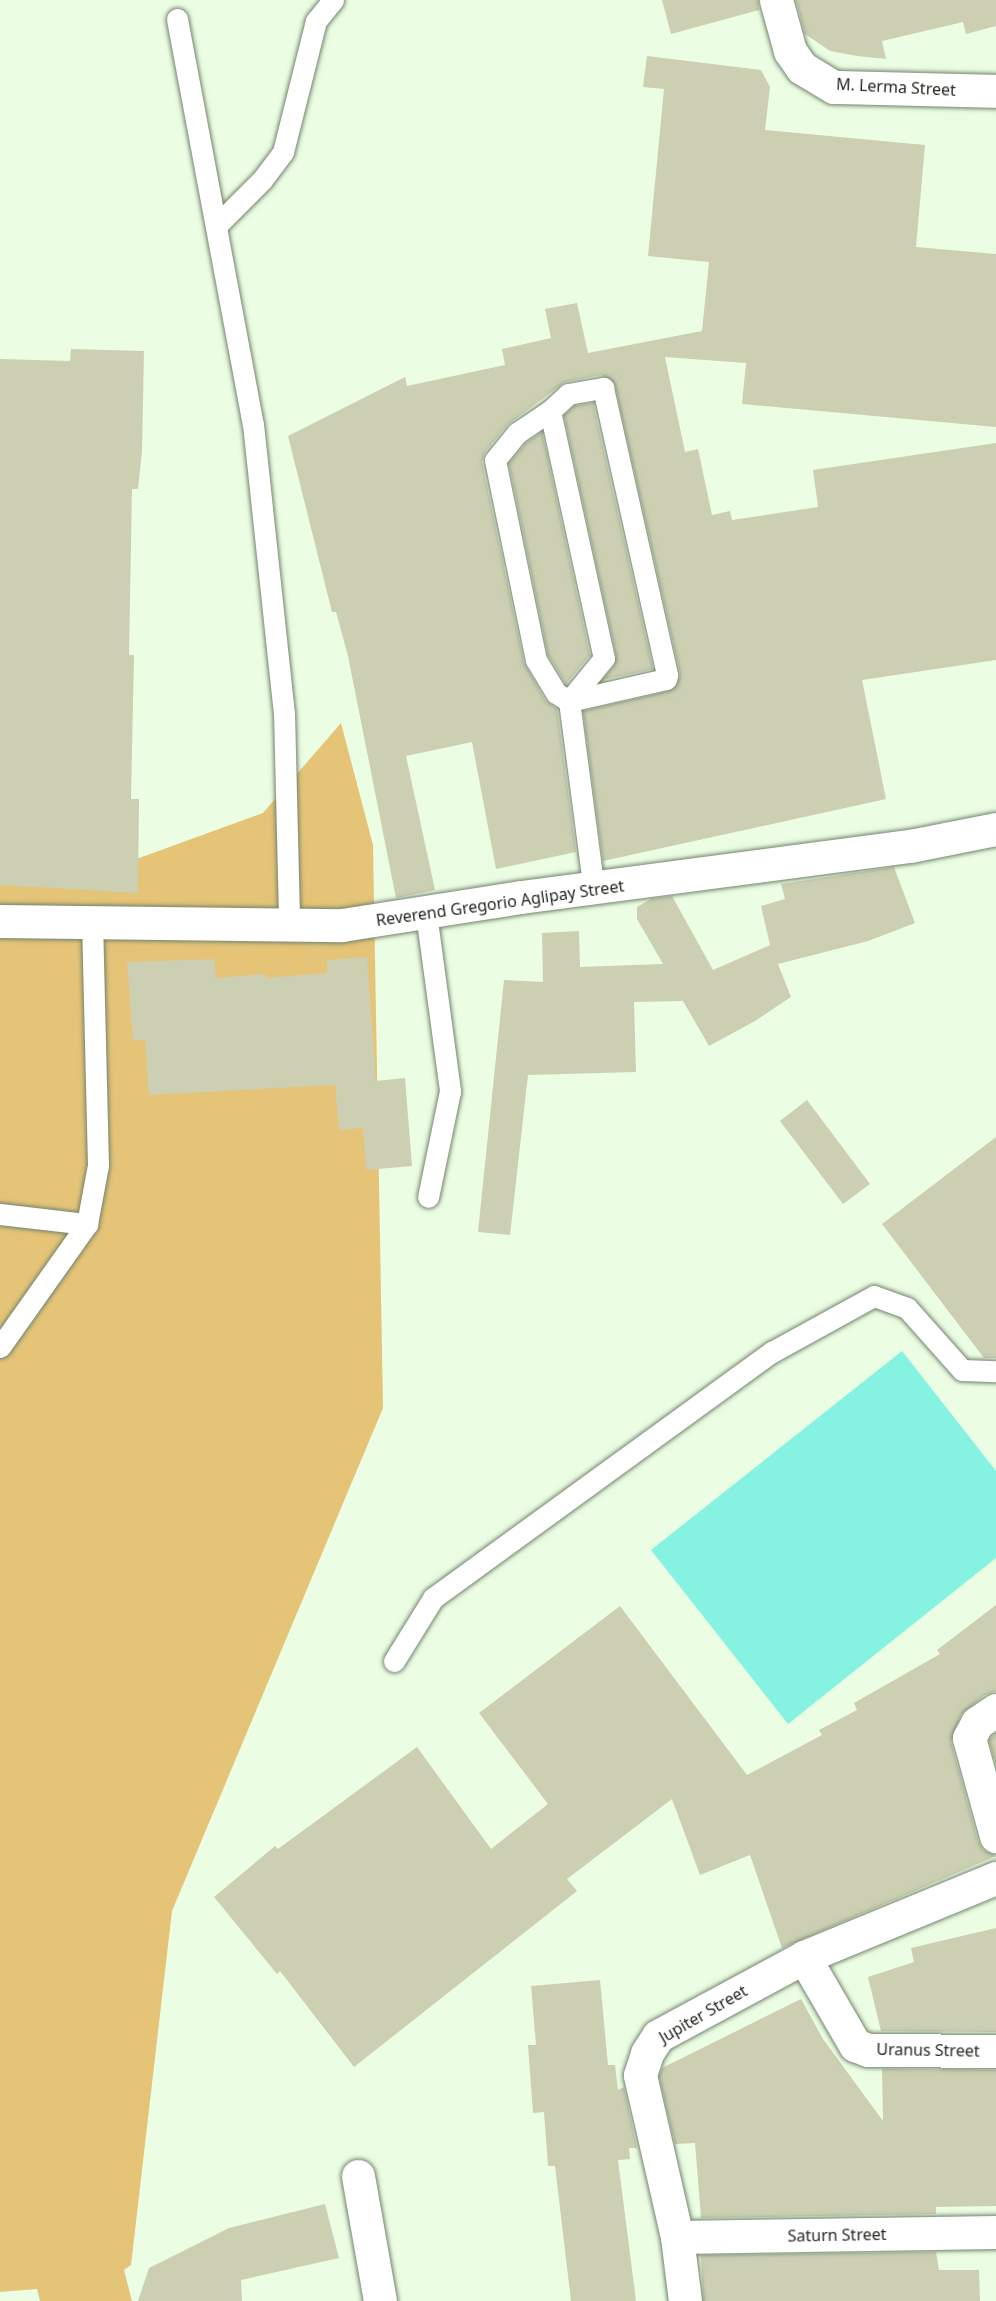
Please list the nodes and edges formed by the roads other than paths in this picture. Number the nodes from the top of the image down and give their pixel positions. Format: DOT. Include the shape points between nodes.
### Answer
graph roads {
  1 [pos="333,0"];
  2 [pos="776,0"];
  3 [pos="177,20"];
  4 [pos="996,90"];
  5 [pos="216,226"];
  6 [pos="550,411"];
  7 [pos="570,701"];
  8 [pos="996,829"];
  9 [pos="594,890"];
  10 [pos="426,913"];
  11 [pos="0,921"];
  12 [pos="92,922"];
  13 [pos="289,924"];
  14 [pos="428,1197"];
  15 [pos="0,1214"];
  16 [pos="87,1224"];
  17 [pos="0,1347"];
  18 [pos="996,1371"];
  19 [pos="394,1661"];
  20 [pos="996,1710"];
  21 [pos="996,1836"];
  22 [pos="996,1878"];
  23 [pos="804,1957"];
  24 [pos="996,2051"];
  25 [pos="358,2176"];
  26 [pos="996,2232"];
  27 [pos="677,2237"];
  28 [pos="380,2301"];
  29 [pos="685,2301"];
  1 -- 5 [label="lane" via="316,21 283,153"];
  2 -- 4 [label="street, M. Lerma Street" via="790,51 802,68 834,87"];
  3 -- 5 [label="lane"];
  5 -- 13 [label="lane" via="253,424 282,689"];
  6 -- 7 [label="lane" via="604,658"];
  6 -- 7 [label="lane" via="517,433 495,460 536,660 556,693"];
  6 -- 7 [label="lane" via="568,393 603,388 668,675 666,679"];
  7 -- 9 [label="lane"];
  8 -- 9 [label="street, Reverend Gregorio Aglipay Street" via="910,846"];
  9 -- 10 [label="street, Reverend Gregorio Aglipay Street"];
  10 -- 13 [label="street, Reverend Gregorio Aglipay Street" via="342,925"];
  10 -- 14 [label="lane" via="450,1091"];
  11 -- 12 [label="street, Reverend Gregorio Aglipay Street"];
  12 -- 13 [label="street, Reverend Gregorio Aglipay Street"];
  12 -- 16 [label="lane" via="98,1165"];
  15 -- 16 [label="lane"];
  16 -- 17 [label="lane"];
  18 -- 19 [label="lane" via="962,1370 907,1308 874,1296 772,1352 434,1598"];
  20 -- 21 [label="street" via="977,1723 969,1738"];
  22 -- 23 [label="street, Jupiter Street"];
  23 -- 24 [label="street, Uranus Street" via="855,2045 868,2050"];
  23 -- 27 [label="street, Jupiter Street" via="658,2036 647,2053 640,2075"];
  25 -- 28 [label="street"];
  26 -- 27 [label="street, Saturn Street"];
  27 -- 29 [label="street, Jupiter Street"];
}
